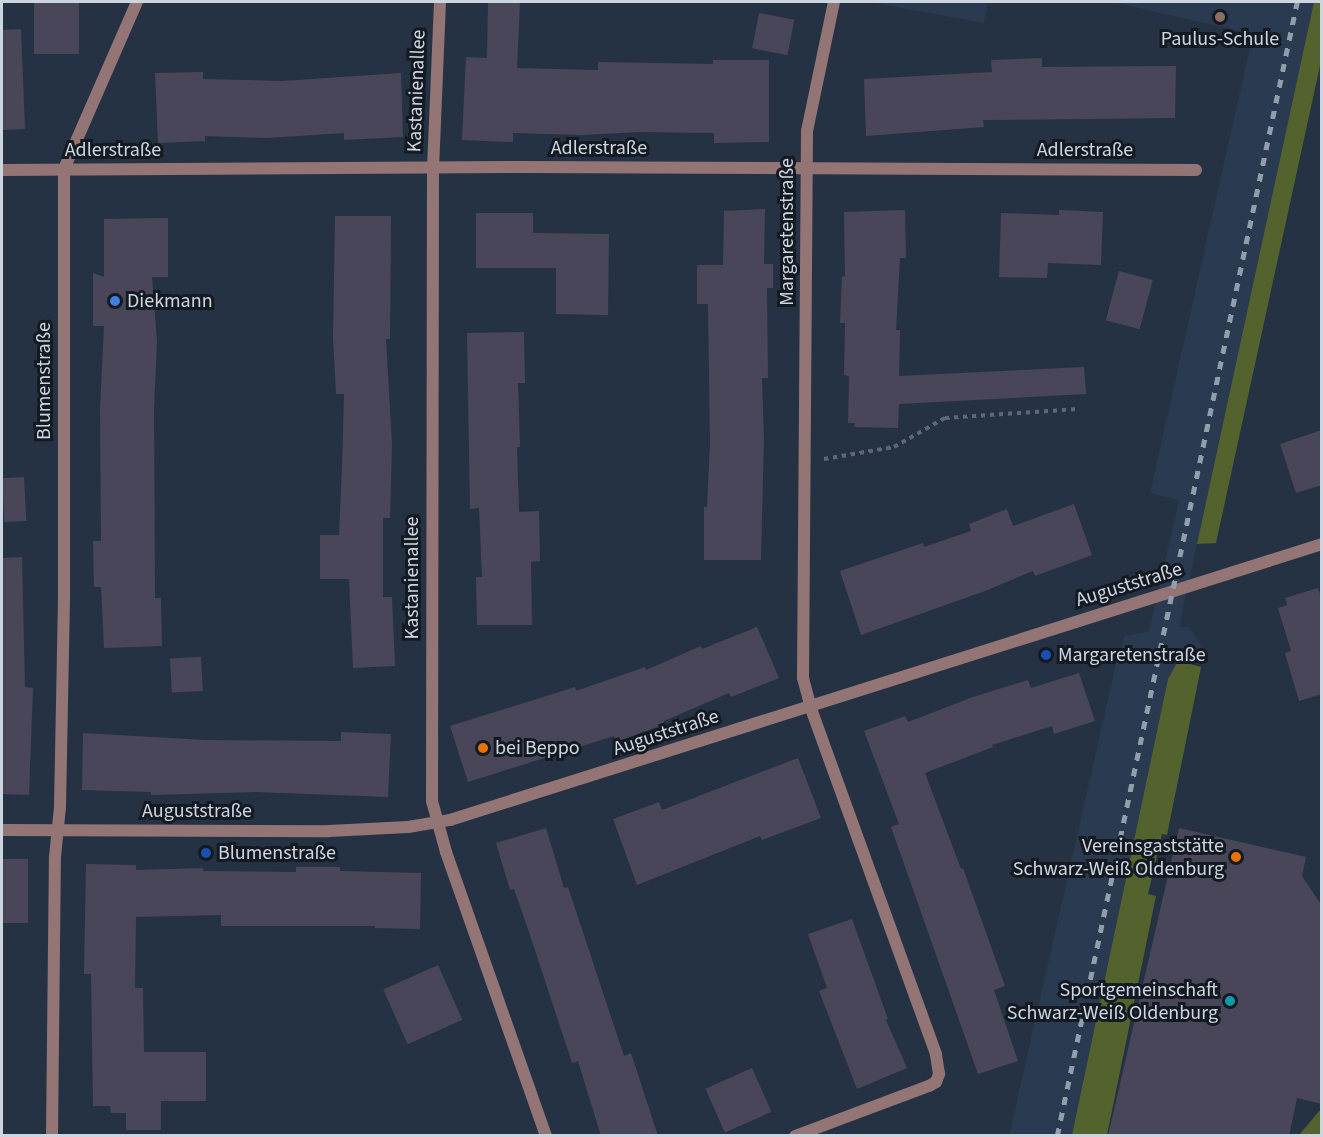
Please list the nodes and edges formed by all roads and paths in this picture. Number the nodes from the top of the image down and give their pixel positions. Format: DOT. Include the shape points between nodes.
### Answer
graph roads {
  1 [pos="137,2"];
  2 [pos="440,2"];
  3 [pos="834,2"];
  4 [pos="433,168"];
  5 [pos="64,169"];
  6 [pos="807,169"];
  7 [pos="2,170"];
  8 [pos="1196,170"];
  9 [pos="1078,409"];
  10 [pos="806,462"];
  11 [pos="1322,544"];
  12 [pos="811,708"];
  13 [pos="437,823"];
  14 [pos="2,830"];
  15 [pos="58,830"];
  16 [pos="52,1136"];
  17 [pos="546,1136"];
  18 [pos="795,1136"];
  1 -- 5 [label="street, Blumenstraße"];
  2 -- 4 [label="street, Kastanienallee"];
  3 -- 6 [label="street, Margaretenstraße" via="807,131"];
  4 -- 5 [label="street, Adlerstraße"];
  4 -- 6 [label="street, Adlerstraße"];
  4 -- 13 [label="street, Kastanienallee" via="431,792"];
  5 -- 7 [label="street, Adlerstraße"];
  5 -- 15 [label="street, Blumenstraße" via="64,595"];
  6 -- 8 [label="street, Adlerstraße"];
  6 -- 10 [label="street, Margaretenstraße"];
  9 -- 10 [label="path" via="945,418 894,447"];
  10 -- 12 [label="street, Margaretenstraße" via="803,678"];
  11 -- 12 [label="street, Auguststraße"];
  12 -- 13 [label="street, Auguststraße"];
  12 -- 18 [label="street, Margaretenstraße" via="936,1053 939,1074 929,1086"];
  13 -- 15 [label="street, Auguststraße" via="328,831"];
  13 -- 17 [label="street, Kastanienallee"];
  14 -- 15 [label="street, Auguststraße"];
  15 -- 16 [label="street, Blumenstraße"];
}
